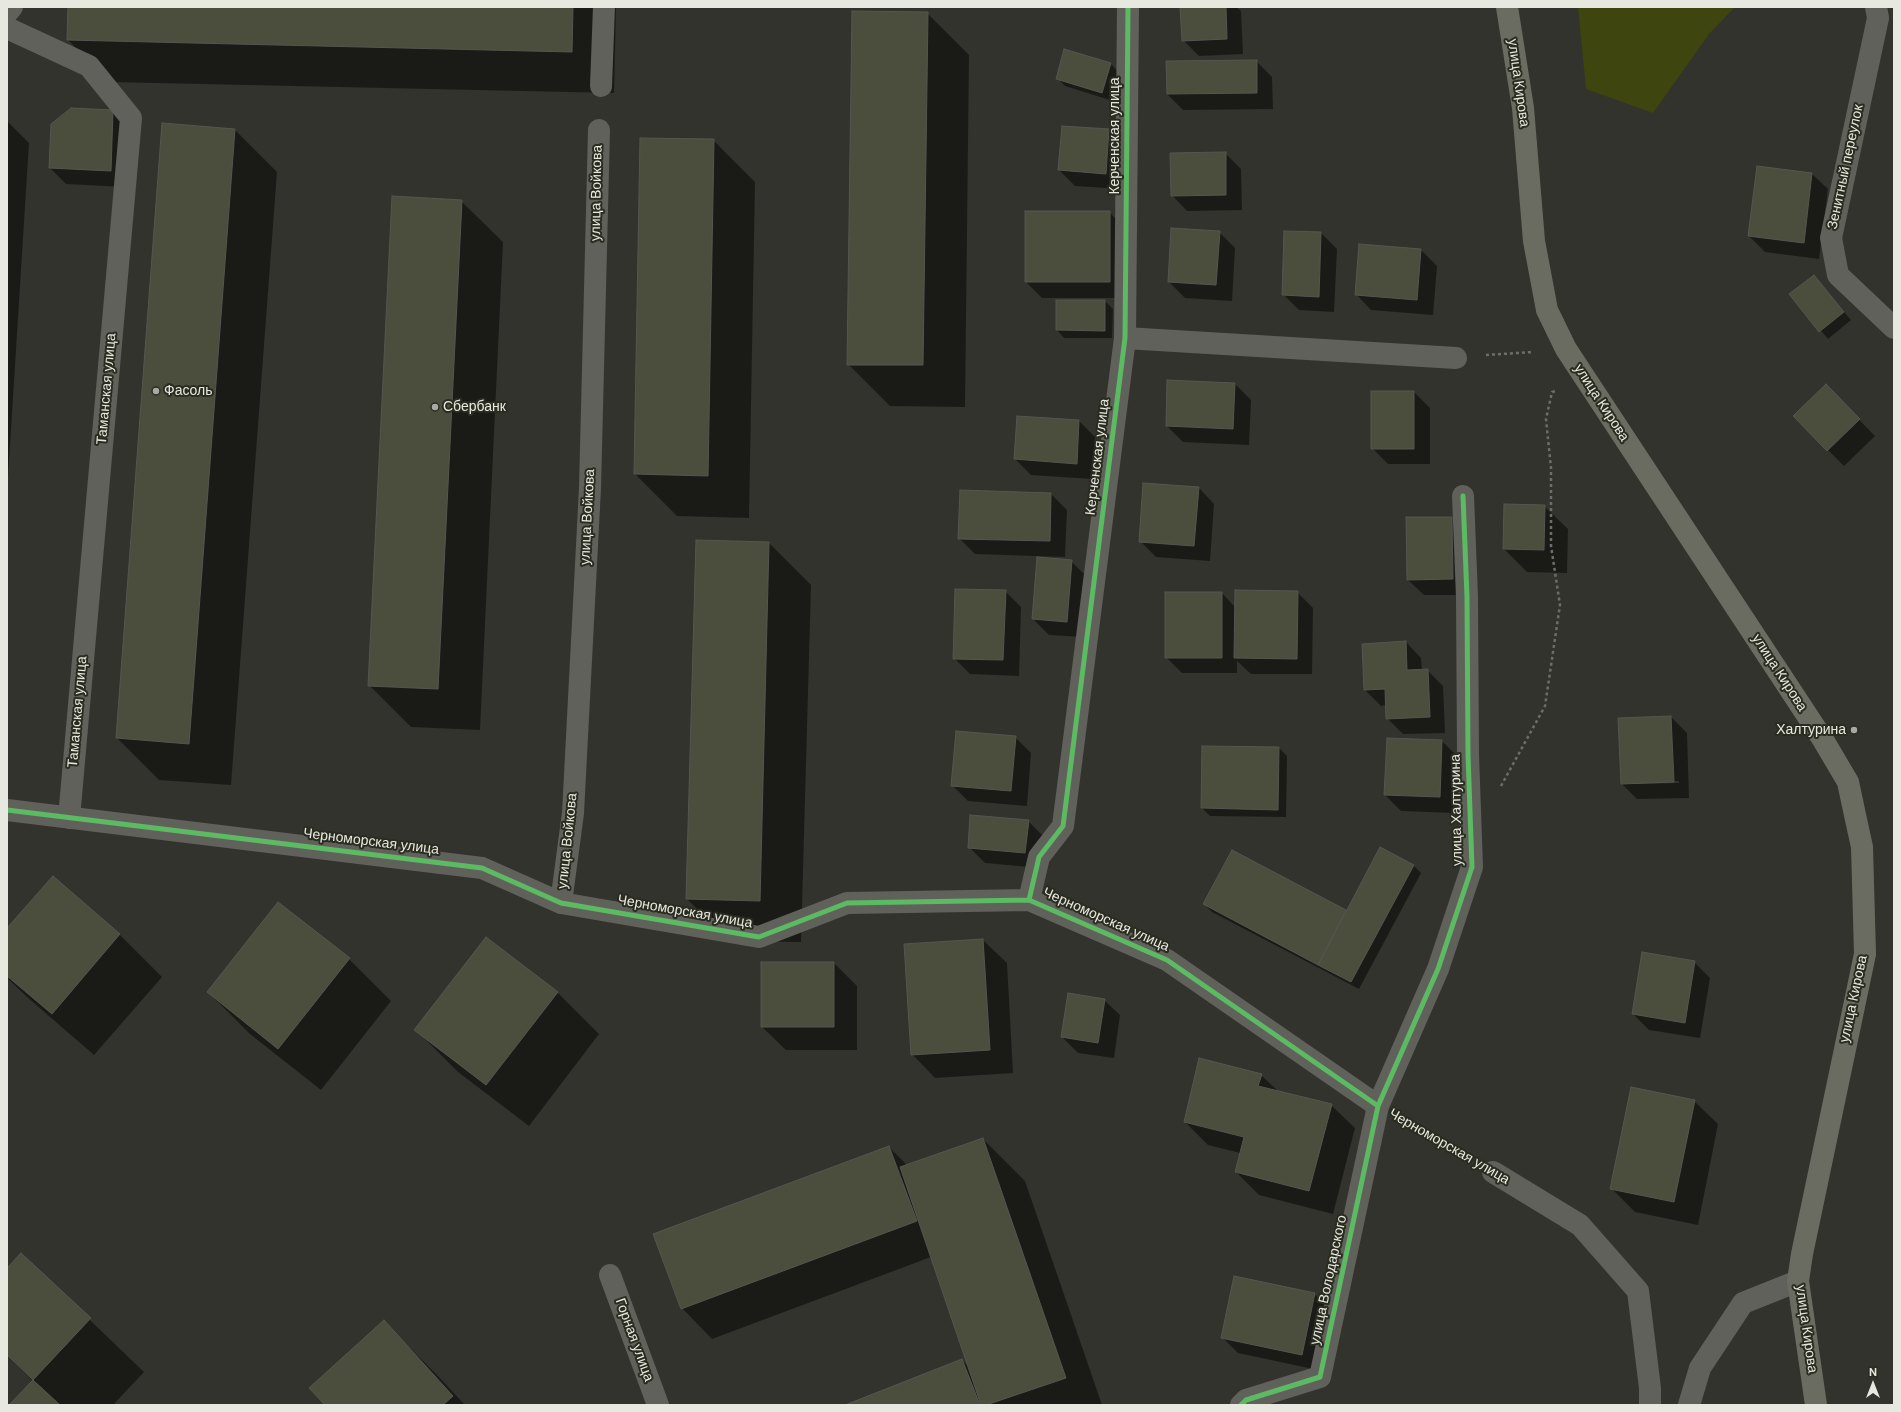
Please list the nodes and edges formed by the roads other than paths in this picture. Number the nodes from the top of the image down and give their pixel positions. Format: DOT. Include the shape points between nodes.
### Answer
graph roads {
  1 [pos="12,7"];
  2 [pos="604,7"];
  3 [pos="1128,7"];
  4 [pos="1507,7"];
  5 [pos="1876,7"];
  6 [pos="7,13"];
  7 [pos="7,28"];
  8 [pos="601,86"];
  9 [pos="599,130"];
  10 [pos="1894,328"];
  11 [pos="1126,338"];
  12 [pos="1456,358"];
  13 [pos="1463,496"];
  14 [pos="7,810"];
  15 [pos="69,818"];
  16 [pos="1029,900"];
  17 [pos="561,904"];
  18 [pos="1378,1106"];
  19 [pos="1493,1172"];
  20 [pos="610,1275"];
  21 [pos="1798,1281"];
  22 [pos="658,1405"];
  23 [pos="1241,1405"];
  24 [pos="1650,1405"];
  25 [pos="1689,1405"];
  26 [pos="1816,1405"];
  1 -- 6 [label="street"];
  2 -- 8 [label="street"];
  3 -- 11 [label="street, Керченская улица"];
  4 -- 21 [label="main road, улица Кирова" via="1523,108 1534,242 1547,310 1566,349 1587,382 1848,782 1862,846 1865,954"];
  5 -- 10 [label="street, Зенитный переулок" via="1878,18 1831,238 1838,275"];
  7 -- 15 [label="street, Таманская улица" via="89,66 131,118"];
  9 -- 17 [label="street, улица Войкова" via="590,488 573,813"];
  11 -- 12 [label="street"];
  11 -- 16 [label="street, Керченская улица" via="1063,826 1039,857"];
  13 -- 18 [label="street, улица Халтурина" via="1472,867 1438,969"];
  14 -- 15 [label="street, Черноморская улица"];
  15 -- 17 [label="street, Черноморская улица" via="482,868"];
  16 -- 17 [label="street, Черноморская улица" via="847,903 759,937"];
  16 -- 18 [label="street, Черноморская улица" via="1167,960"];
  18 -- 23 [label="street, улица Володарского" via="1320,1376 1246,1400"];
  19 -- 24 [label="street, Черноморская улица" via="1580,1225 1638,1291"];
  20 -- 22 [label="street, Горная улица"];
  21 -- 25 [label="street" via="1743,1303 1700,1368"];
  21 -- 26 [label="main road, улица Кирова"];
}
